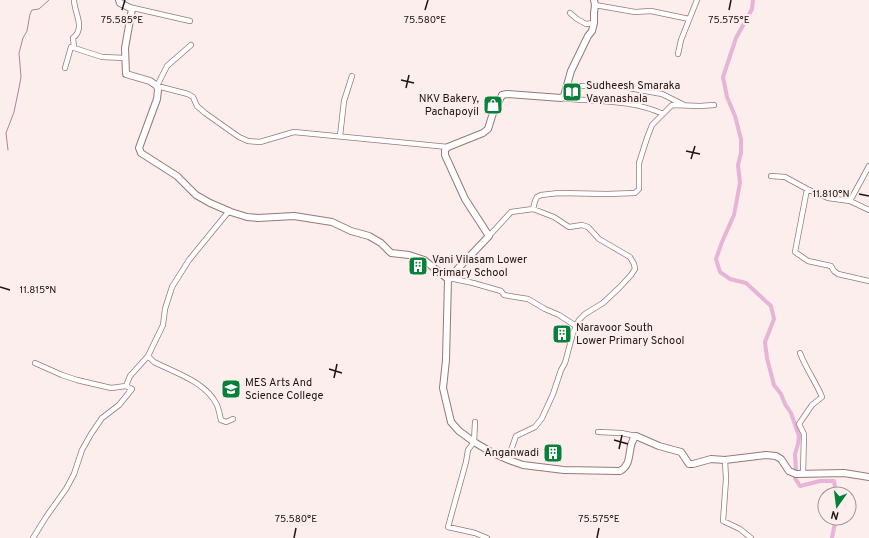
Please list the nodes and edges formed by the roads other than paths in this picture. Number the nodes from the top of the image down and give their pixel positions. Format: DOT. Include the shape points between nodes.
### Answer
graph roads {
  1 [pos="74,0"];
  2 [pos="119,0"];
  3 [pos="697,0"];
  4 [pos="595,3"];
  5 [pos="129,6"];
  6 [pos="570,13"];
  7 [pos="689,19"];
  8 [pos="190,21"];
  9 [pos="594,23"];
  10 [pos="191,45"];
  11 [pos="74,47"];
  12 [pos="678,54"];
  13 [pos="125,58"];
  14 [pos="65,68"];
  15 [pos="352,76"];
  16 [pos="157,86"];
  17 [pos="566,86"];
  18 [pos="561,98"];
  19 [pos="714,104"];
  20 [pos="684,105"];
  21 [pos="663,114"];
  22 [pos="340,136"];
  23 [pos="448,147"];
  24 [pos="869,166"];
  25 [pos="770,176"];
  26 [pos="807,189"];
  27 [pos="850,201"];
  28 [pos="533,209"];
  29 [pos="869,210"];
  30 [pos="229,211"];
  31 [pos="489,236"];
  32 [pos="448,279"];
  33 [pos="869,281"];
  34 [pos="576,326"];
  35 [pos="800,353"];
  36 [pos="148,356"];
  37 [pos="35,363"];
  38 [pos="126,386"];
  39 [pos="233,419"];
  40 [pos="475,422"];
  41 [pos="598,432"];
  42 [pos="636,436"];
  43 [pos="474,442"];
  44 [pos="509,460"];
  45 [pos="725,460"];
  46 [pos="803,474"];
  47 [pos="869,478"];
  48 [pos="33,538"];
  49 [pos="487,538"];
  50 [pos="751,538"];
  1 -- 11 [label="street" via="79,28 78,34 73,38"];
  2 -- 5 [label="street" via="120,3"];
  3 -- 7 [label="street"];
  4 -- 7 [label="street" via="635,12 651,11"];
  4 -- 9 [label="street"];
  5 -- 8 [label="street"];
  5 -- 13 [label="street" via="132,13 126,36"];
  6 -- 9 [label="street" via="586,24"];
  7 -- 12 [label="street"];
  9 -- 17 [label="street"];
  10 -- 16 [label="street" via="166,66"];
  11 -- 13 [label="street" via="102,57"];
  11 -- 14 [label="street" via="71,47"];
  13 -- 16 [label="street" via="126,74"];
  15 -- 22 [label="street" via="344,102"];
  16 -- 22 [label="street" via="193,97 197,106 205,113 248,141 260,142 294,132"];
  16 -- 30 [label="street" via="157,99 139,148 141,153 177,176 196,195"];
  17 -- 18 [label="street"];
  17 -- 20 [label="street" via="618,86 662,94"];
  18 -- 21 [label="street" via="606,100"];
  18 -- 23 [label="street" via="502,95 488,129"];
  19 -- 20 [label="street"];
  20 -- 21 [label="street" via="672,105"];
  21 -- 28 [label="street" via="652,125 647,138 640,163 638,189 635,193 541,195 537,197"];
  22 -- 23 [label="street"];
  23 -- 31 [label="street" via="446,155 464,199"];
  24 -- 27 [label="street"];
  25 -- 26 [label="street" via="785,177"];
  26 -- 27 [label="street" via="828,198"];
  26 -- 33 [label="street" via="795,252 808,261 831,266 838,274"];
  27 -- 29 [label="street"];
  28 -- 31 [label="street" via="511,212"];
  28 -- 34 [label="street" via="554,217 569,227 588,227 599,239 630,257 634,264 635,268 627,280 603,303 582,316"];
  30 -- 32 [label="street" via="247,217 294,216 332,222 375,239 390,253 424,260"];
  30 -- 36 [label="street" via="189,260 172,288 163,326"];
  31 -- 32 [label="street"];
  32 -- 34 [label="street" via="473,282 504,295 528,299"];
  32 -- 43 [label="street" via="443,388 452,422"];
  34 -- 44 [label="street" via="565,363 542,418 535,427 516,436"];
  35 -- 46 [label="street" via="822,398 812,405 799,424 804,434"];
  36 -- 38 [label="street" via="130,376"];
  36 -- 39 [label="street" via="154,362 198,384 208,392 217,405 221,420 226,422"];
  37 -- 38 [label="street" via="78,380 111,388"];
  38 -- 48 [label="street" via="132,391 102,418 90,434 66,489"];
  40 -- 43 [label="street"];
  41 -- 42 [label="street"];
  42 -- 44 [label="street" via="628,463 620,471 540,468"];
  42 -- 45 [label="street" via="681,452 689,464 712,459"];
  43 -- 44 [label="street"];
  43 -- 49 [label="street" via="468,450 448,527"];
  45 -- 46 [label="street" via="766,455 781,459 792,473"];
  45 -- 50 [label="street" via="723,521"];
  46 -- 47 [label="street" via="844,473"];
}
